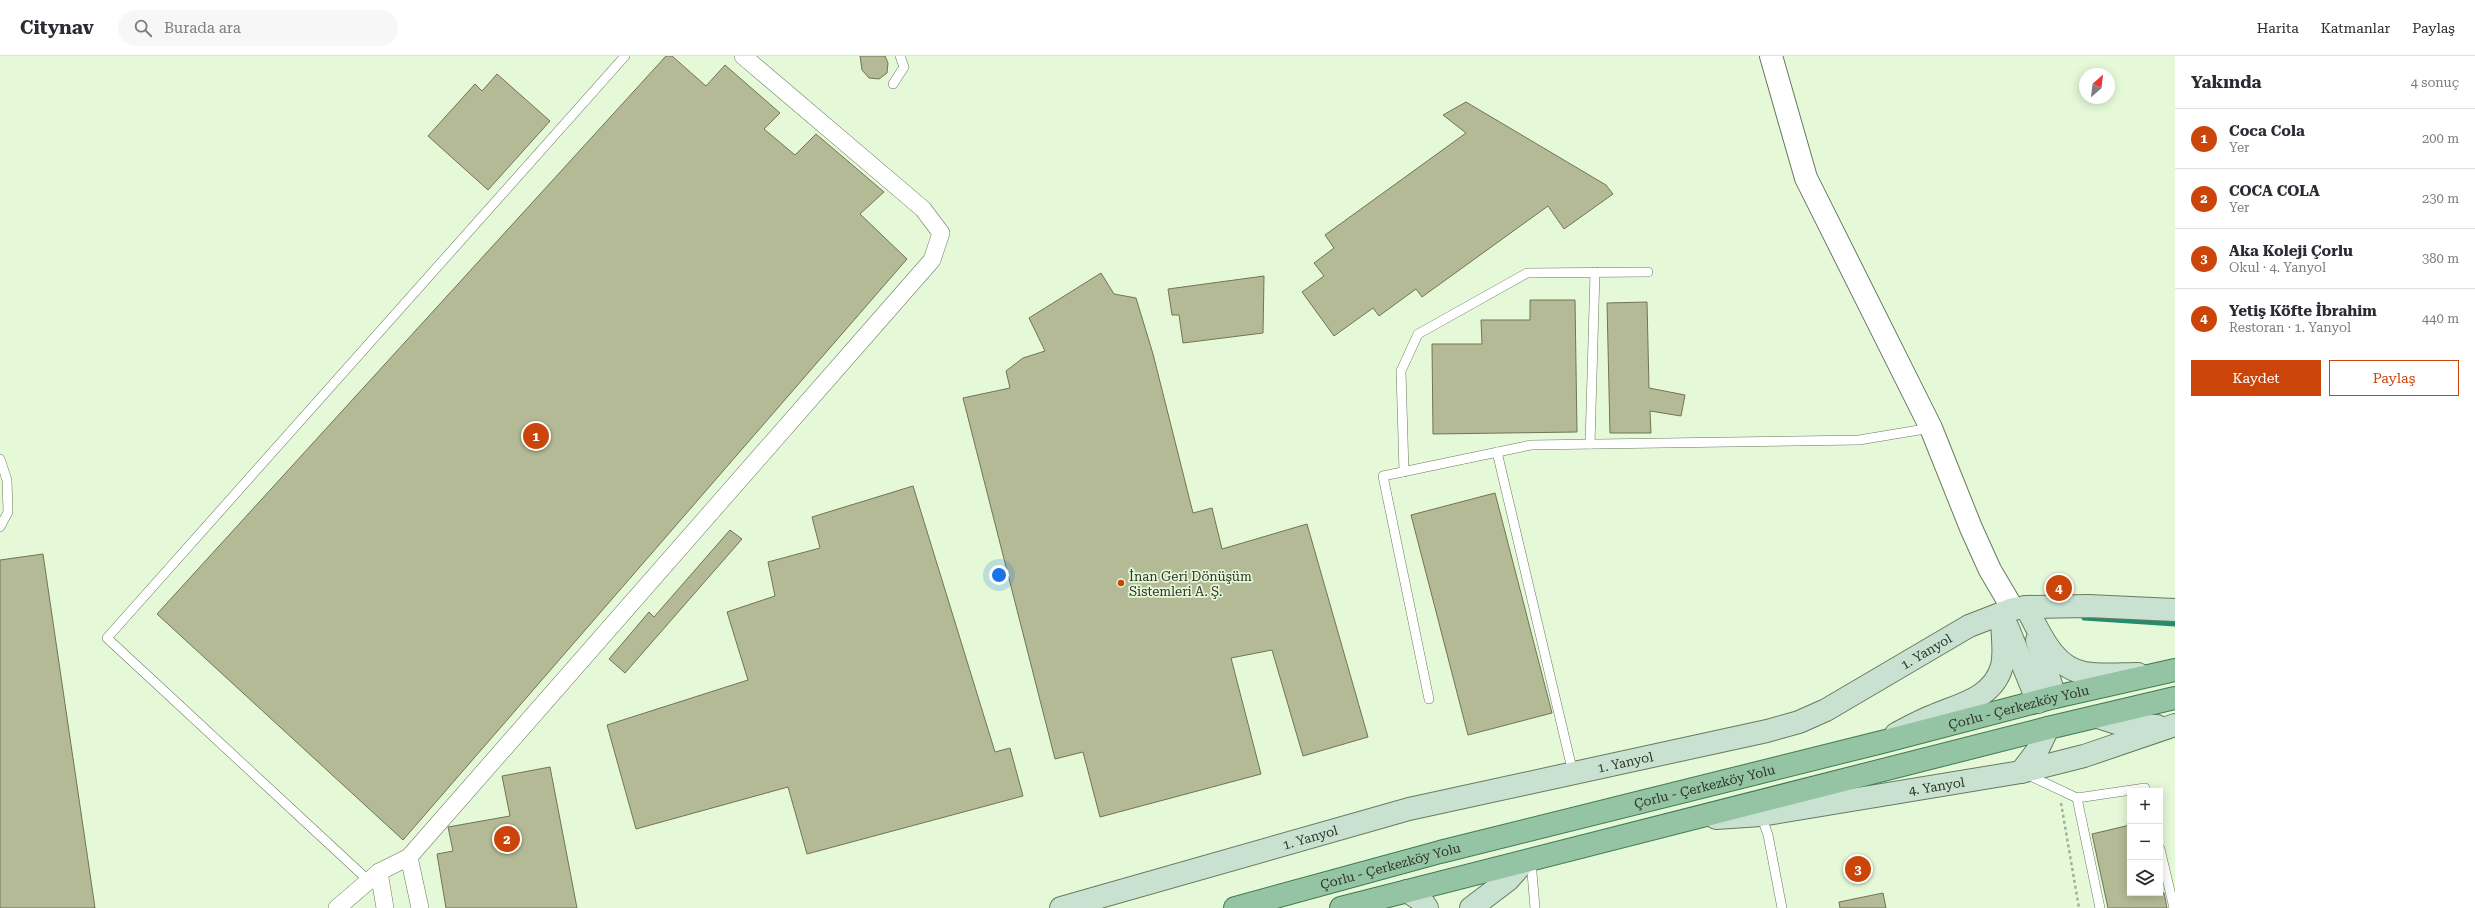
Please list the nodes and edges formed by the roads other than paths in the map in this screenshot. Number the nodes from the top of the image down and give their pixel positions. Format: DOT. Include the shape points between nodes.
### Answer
graph roads {
  1 [pos="626,56"];
  2 [pos="743,56"];
  3 [pos="900,56"];
  4 [pos="1771,56"];
  5 [pos="893,84"];
  6 [pos="1595,272"];
  7 [pos="1648,272"];
  8 [pos="1931,428"];
  9 [pos="1590,444"];
  10 [pos="1497,452"];
  11 [pos="0,459"];
  12 [pos="1404,472"];
  13 [pos="0,526"];
  14 [pos="2014,610"];
  15 [pos="2175,610"];
  16 [pos="2166,672"];
  17 [pos="2175,698"];
  18 [pos="1429,700"];
  19 [pos="2046,700"];
  20 [pos="2098,718"];
  21 [pos="2175,725"];
  22 [pos="2048,728"];
  23 [pos="1882,742"];
  24 [pos="2021,772"];
  25 [pos="1573,773"];
  26 [pos="2127,791"];
  27 [pos="2078,798"];
  28 [pos="1761,815"];
  29 [pos="1693,820"];
  30 [pos="409,857"];
  31 [pos="2163,860"];
  32 [pos="1528,861"];
  33 [pos="374,877"];
  34 [pos="1407,891"];
  35 [pos="338,908"];
  36 [pos="385,908"];
  37 [pos="420,908"];
  38 [pos="1061,908"];
  39 [pos="1235,908"];
  40 [pos="1341,908"];
  41 [pos="1427,908"];
  42 [pos="1471,908"];
  43 [pos="1535,908"];
  44 [pos="1782,908"];
  45 [pos="2100,908"];
  46 [pos="2174,908"];
  1 -- 33 [label="lane" via="107,638"];
  2 -- 30 [label="street" via="923,209 941,233 938,247 932,260"];
  3 -- 5 [label="lane" via="904,67"];
  4 -- 8 [label="street" via="1806,178"];
  6 -- 7 [label="lane"];
  6 -- 9 [label="lane"];
  6 -- 12 [label="lane" via="1526,273 1418,334 1401,371"];
  8 -- 9 [label="lane" via="1859,440"];
  8 -- 14 [label="street" via="1981,549"];
  9 -- 10 [label="lane" via="1531,445"];
  10 -- 12 [label="lane"];
  10 -- 25 [label="lane"];
  11 -- 13 [label="lane" via="7,480 8,512"];
  12 -- 18 [label="lane" via="1383,476"];
  14 -- 15 [label="main road, 1. Yanyol" via="2088,606"];
  14 -- 16 [label="main road" via="2061,663 2072,670 2086,673"];
  14 -- 19 [label="main road"];
  14 -- 23 [label="main road" via="2002,666 1988,690 1964,705 1914,724"];
  14 -- 25 [label="main road, 1. Yanyol" via="1969,626 1826,710 1799,722"];
  16 -- 19 [label="main road, Çorlu - Çerkezköy Yolu"];
  17 -- 20 [label="main road, Çorlu - Çerkezköy Yolu"];
  19 -- 22 [label="main road"];
  19 -- 23 [label="main road, Çorlu - Çerkezköy Yolu"];
  20 -- 21 [label="main road" via="2123,725"];
  20 -- 22 [label="main road, Çorlu - Çerkezköy Yolu"];
  21 -- 24 [label="main road, 4. Yanyol" via="2084,756"];
  22 -- 24 [label="main road"];
  22 -- 29 [label="main road, Çorlu - Çerkezköy Yolu"];
  23 -- 39 [label="main road, Çorlu - Çerkezköy Yolu" via="1440,852"];
  24 -- 27 [label="lane"];
  24 -- 28 [label="main road, 4. Yanyol"];
  25 -- 38 [label="main road, 1. Yanyol" via="1409,809"];
  26 -- 27 [label="lane"];
  27 -- 45 [label="lane"];
  28 -- 29 [label="main road, 4. Yanyol"];
  28 -- 44 [label="lane" via="1768,835"];
  29 -- 32 [label="main road, Çorlu - Çerkezköy Yolu"];
  30 -- 33 [label="street"];
  30 -- 37 [label="street"];
  31 -- 46 [label="lane"];
  32 -- 34 [label="main road, Çorlu - Çerkezköy Yolu"];
  32 -- 42 [label="main road"];
  32 -- 43 [label="lane"];
  33 -- 35 [label="street"];
  33 -- 36 [label="street"];
  34 -- 40 [label="main road, Çorlu - Çerkezköy Yolu"];
  34 -- 41 [label="main road" via="1422,901"];
}
